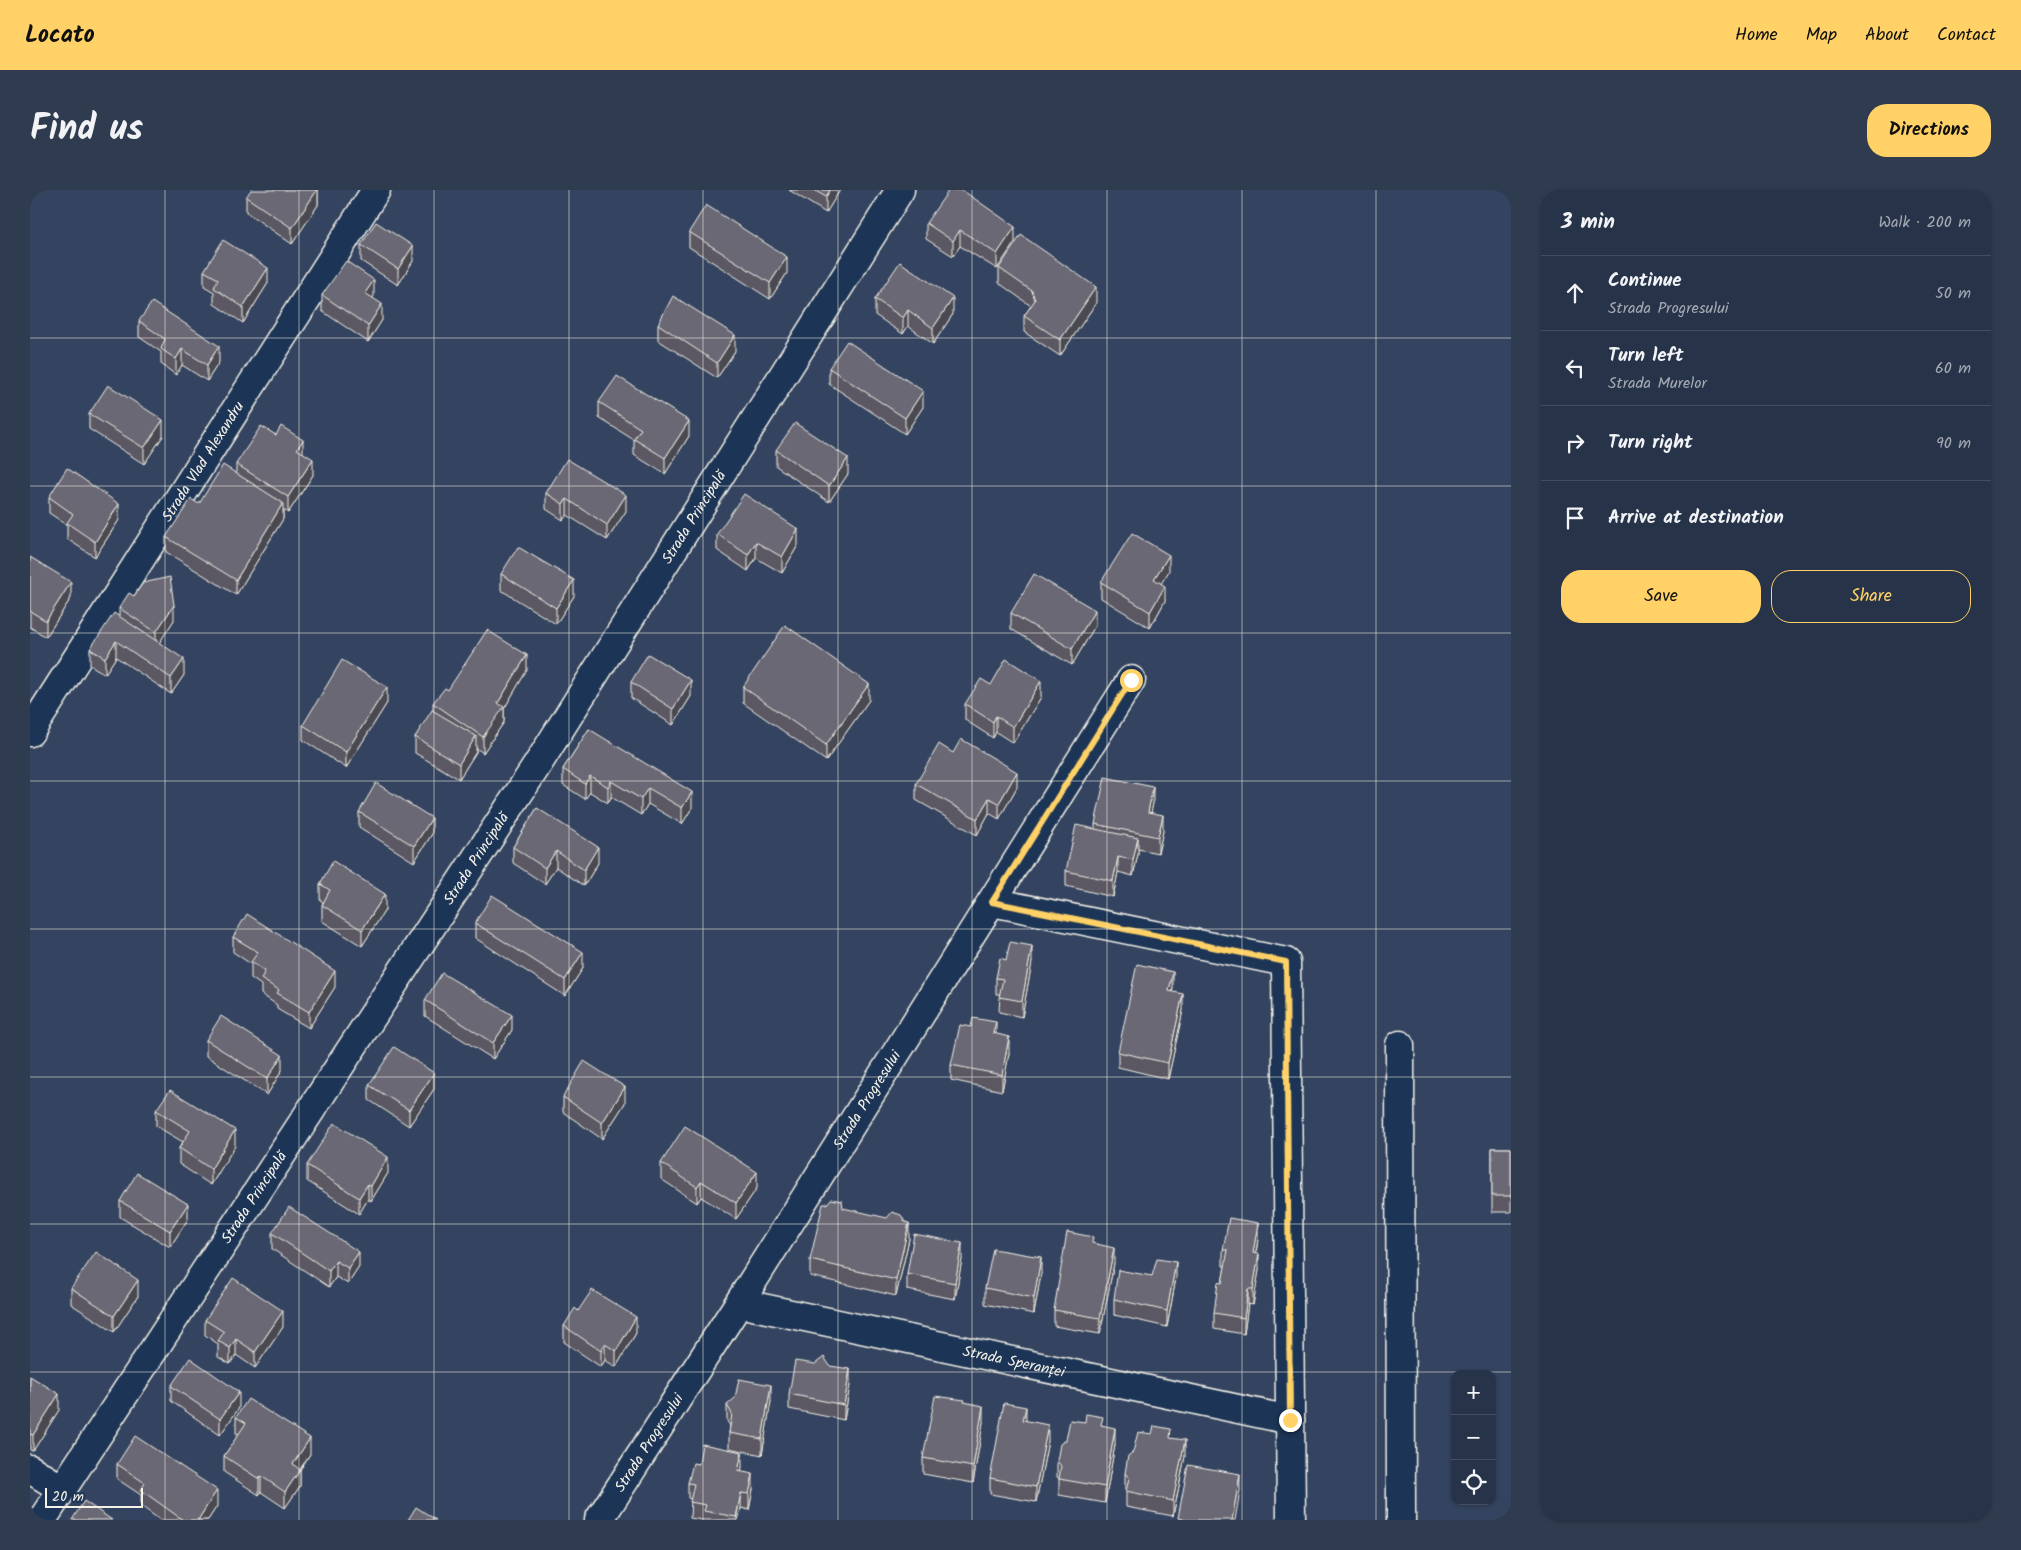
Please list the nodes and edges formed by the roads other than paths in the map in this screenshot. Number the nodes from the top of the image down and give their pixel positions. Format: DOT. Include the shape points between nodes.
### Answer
graph roads {
  1 [pos="376,190"];
  2 [pos="900,190"];
  3 [pos="1131,680"];
  4 [pos="30,732"];
  5 [pos="992,902"];
  6 [pos="1400,1045"];
  7 [pos="739,1304"];
  8 [pos="1290,1420"];
  9 [pos="30,1469"];
  10 [pos="62,1489"];
  11 [pos="42,1520"];
  12 [pos="600,1520"];
  13 [pos="1291,1520"];
  14 [pos="1401,1520"];
  1 -- 4 [label="street, Strada Vlad Alexandru"];
  2 -- 10 [label="street, Strada Principală" via="536,767"];
  3 -- 5 [label="street, Strada Progresului"];
  5 -- 7 [label="street, Strada Progresului"];
  5 -- 8 [label="street" via="1286,962"];
  6 -- 14 [label="street"];
  7 -- 8 [label="street, Strada Speranței"];
  7 -- 12 [label="street, Strada Progresului"];
  8 -- 13 [label="street"];
  9 -- 10 [label="street"];
  10 -- 11 [label="street, Strada Principală"];
}
